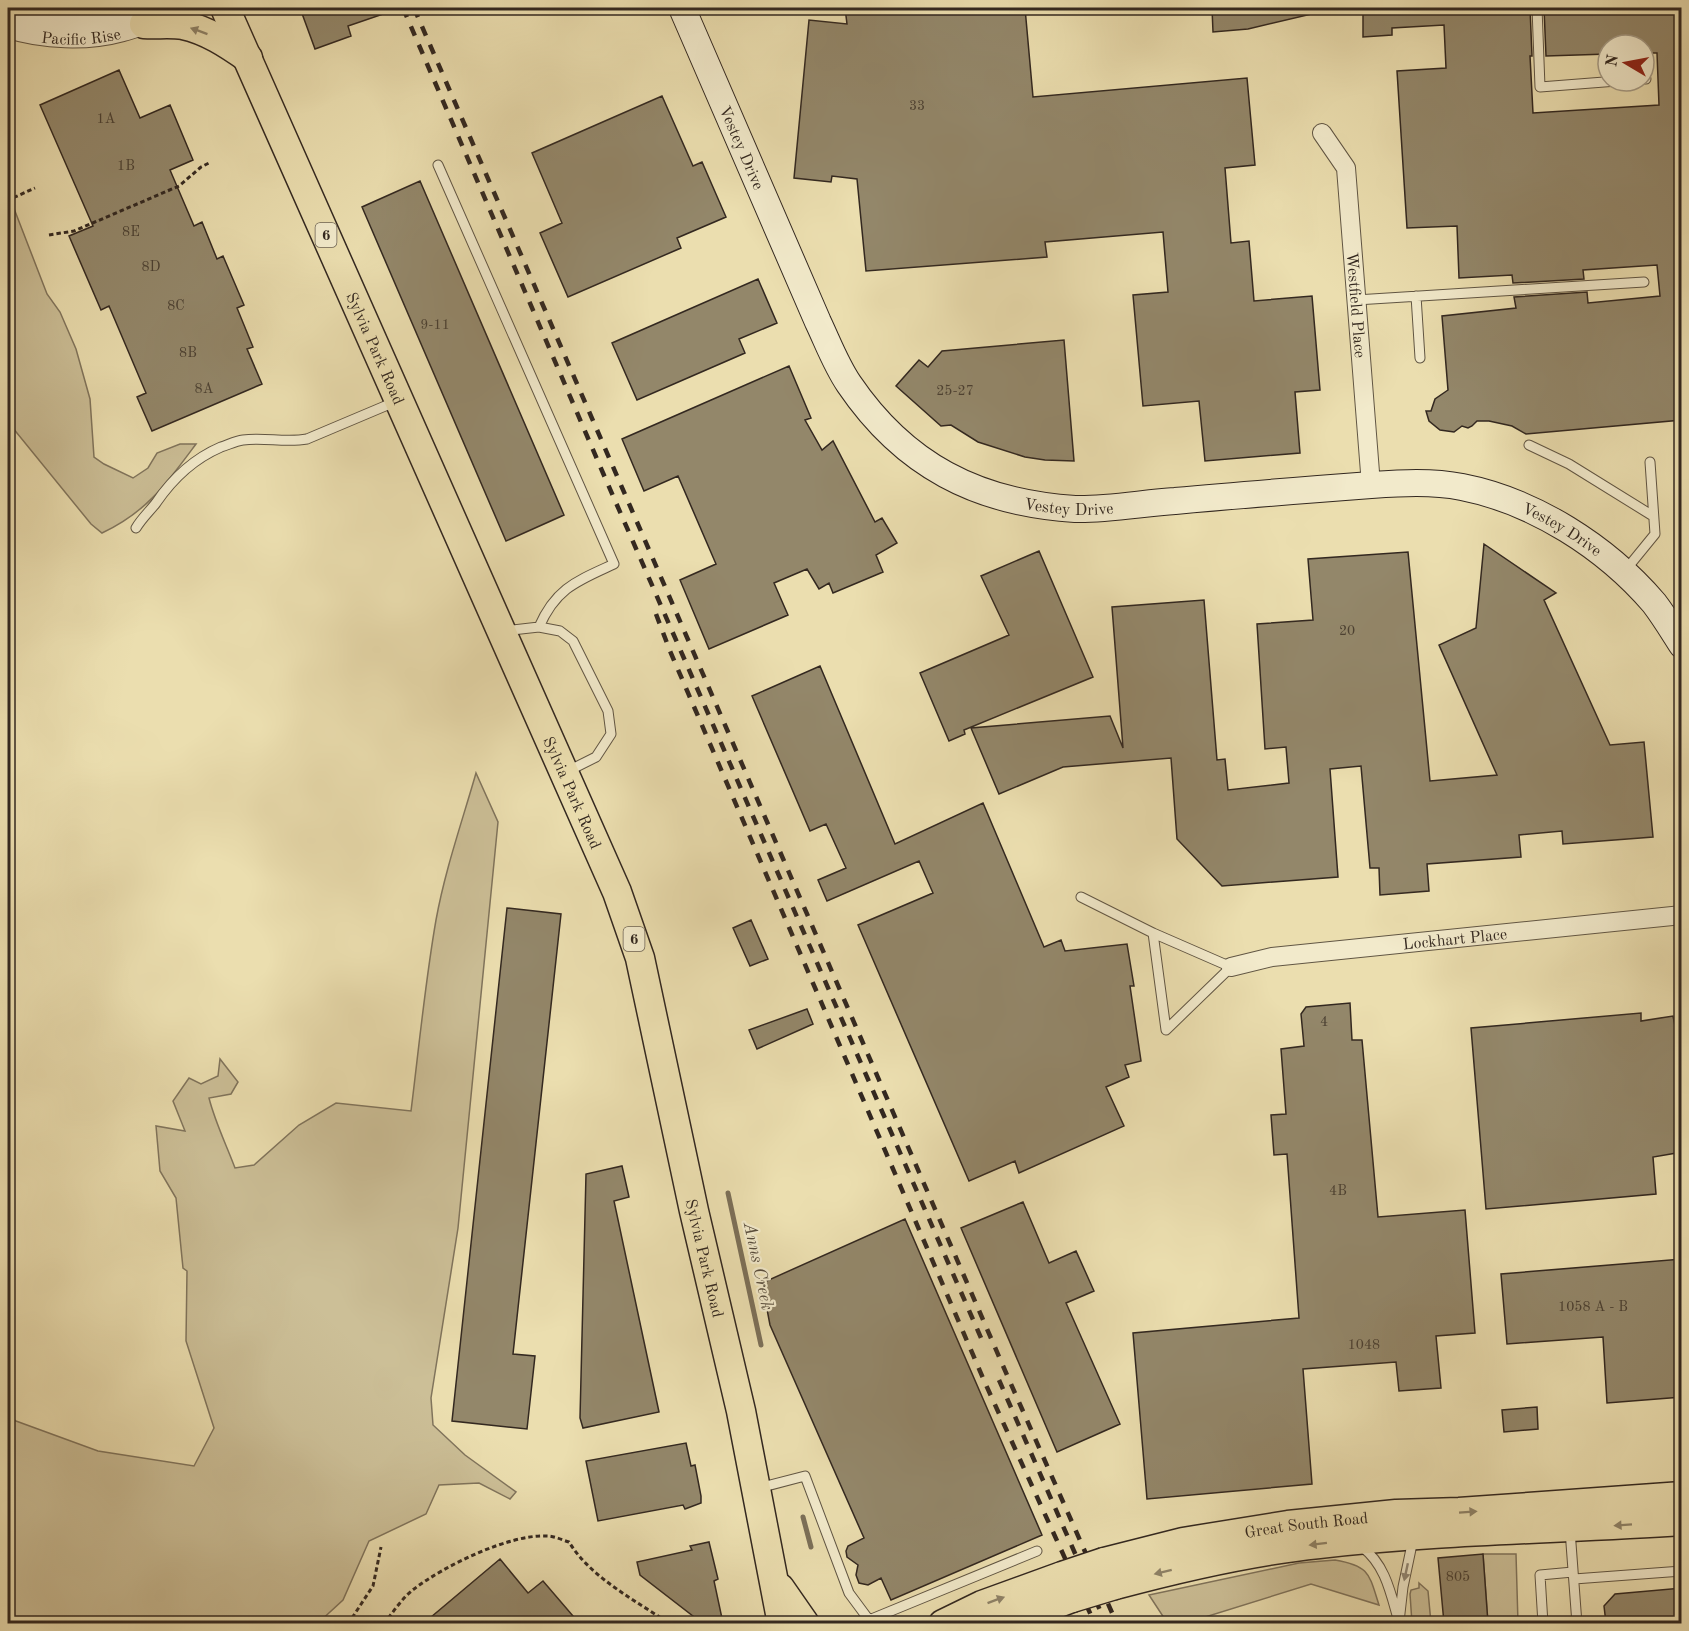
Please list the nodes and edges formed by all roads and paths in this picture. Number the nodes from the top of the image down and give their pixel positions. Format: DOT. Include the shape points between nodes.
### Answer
graph roads {
  1 [pos="184,8"];
  2 [pos="225,8"];
  3 [pos="682,8"];
  4 [pos="1536,8"];
  5 [pos="140,12"];
  6 [pos="8,18"];
  7 [pos="8,29"];
  8 [pos="248,58"];
  9 [pos="1596,83"];
  10 [pos="1322,133"];
  11 [pos="211,162"];
  12 [pos="438,165"];
  13 [pos="8,182"];
  14 [pos="35,188"];
  15 [pos="49,235"];
  16 [pos="1644,282"];
  17 [pos="1416,296"];
  18 [pos="1356,300"];
  19 [pos="1420,358"];
  20 [pos="399,400"];
  21 [pos="1529,445"];
  22 [pos="1650,462"];
  23 [pos="1371,485"];
  24 [pos="1653,516"];
  25 [pos="136,528"];
  26 [pos="1623,573"];
  27 [pos="539,627"];
  28 [pos="501,631"];
  29 [pos="1682,645"];
  30 [pos="564,773"];
  31 [pos="1081,897"];
  32 [pos="1682,915"];
  33 [pos="1153,933"];
  34 [pos="1231,967"];
  35 [pos="757,1489"];
  36 [pos="1682,1496"];
  37 [pos="1581,1516"];
  38 [pos="1682,1521"];
  39 [pos="1410,1525"];
  40 [pos="1353,1540"];
  41 [pos="381,1547"];
  42 [pos="1037,1551"];
  43 [pos="1682,1571"];
  44 [pos="1110,1573"];
  45 [pos="1573,1576"];
  46 [pos="775,1582"];
  47 [pos="1067,1587"];
  48 [pos="348,1623"];
  49 [pos="384,1623"];
  50 [pos="670,1623"];
  51 [pos="783,1623"];
  52 [pos="806,1623"];
  53 [pos="943,1623"];
  54 [pos="1003,1623"];
  55 [pos="1399,1623"];
  56 [pos="1543,1623"];
  57 [pos="1577,1623"];
  1 -- 5 [label="street, Pacific Rise"];
  2 -- 8 [label="main road, Sylvia Park Road / 6"];
  3 -- 23 [label="street, Vestey Drive" via="838,364 874,418 923,462 961,483 1015,502 1077,509"];
  4 -- 9 [label="lane" via="1540,87"];
  5 -- 6 [label="street, Pacific Rise" via="103,23 26,24"];
  5 -- 7 [label="street, Pacific Rise" via="123,32 84,38 27,35"];
  8 -- 5 [label="main road, one-way" via="201,30"];
  8 -- 20 [label="main road, Sylvia Park Road / 6"];
  10 -- 18 [label="street, Westfield Place" via="1346,168"];
  11 -- 15 [label="path" via="179,186 74,231"];
  12 -- 27 [label="lane" via="614,564 573,583 550,604"];
  13 -- 14 [label="path" via="15,197"];
  16 -- 17 [label="lane"];
  17 -- 18 [label="lane"];
  17 -- 19 [label="lane"];
  18 -- 23 [label="street, Westfield Place"];
  20 -- 25 [label="lane" via="307,440 239,440 212,451 179,474"];
  20 -- 28 [label="main road, Sylvia Park Road / 6"];
  21 -- 24 [label="lane" via="1569,464"];
  22 -- 24 [label="lane"];
  23 -- 26 [label="street, Vestey Drive" via="1462,487 1515,503 1556,523 1609,558"];
  24 -- 26 [label="lane" via="1654,534"];
  26 -- 29 [label="street, Vestey Drive" via="1654,604"];
  27 -- 28 [label="lane"];
  27 -- 30 [label="lane" via="560,631 573,640 608,711 611,734 596,757"];
  28 -- 30 [label="main road, Sylvia Park Road / 6"];
  30 -- 35 [label="main road, Sylvia Park Road / 6" via="617,892 640,958"];
  31 -- 33 [label="lane"];
  32 -- 34 [label="street, Lockhart Place" via="1272,957"];
  33 -- 34 [label="lane"];
  33 -- 34 [label="lane" via="1166,1030"];
  35 -- 42 [label="lane" via="805,1476 849,1593 869,1620"];
  35 -- 46 [label="main road, Sylvia Park Road / 6"];
  36 -- 37 [label="main road, Great South Road"];
  38 -- 37 [label="main road, Great South Road, one-way"];
  37 -- 39 [label="main road, Great South Road" via="1459,1512"];
  37 -- 45 [label="lane"];
  39 -- 40 [label="main road, Great South Road"];
  39 -- 44 [label="main road, Great South Road" via="1288,1525 1183,1542"];
  39 -- 55 [label="lane, one-way" via="1411,1549"];
  40 -- 44 [label="main road, Great South Road, one-way" via="1274,1550 1164,1572"];
  40 -- 55 [label="lane" via="1378,1563"];
  41 -- 48 [label="path" via="373,1586"];
  43 -- 45 [label="lane"];
  44 -- 47 [label="main road, Great South Road, bridge"];
  45 -- 56 [label="lane" via="1540,1575"];
  45 -- 57 [label="lane"];
  46 -- 51 [label="main road, Sylvia Park Road / 6"];
  46 -- 52 [label="main road"];
  53 -- 47 [label="main road, Great South Road, one-way" via="982,1605"];
  47 -- 54 [label="main road, Great South Road"];
  49 -- 50 [label="path" via="412,1590 440,1572 487,1549 547,1536 569,1542 576,1554 612,1586"];
}
